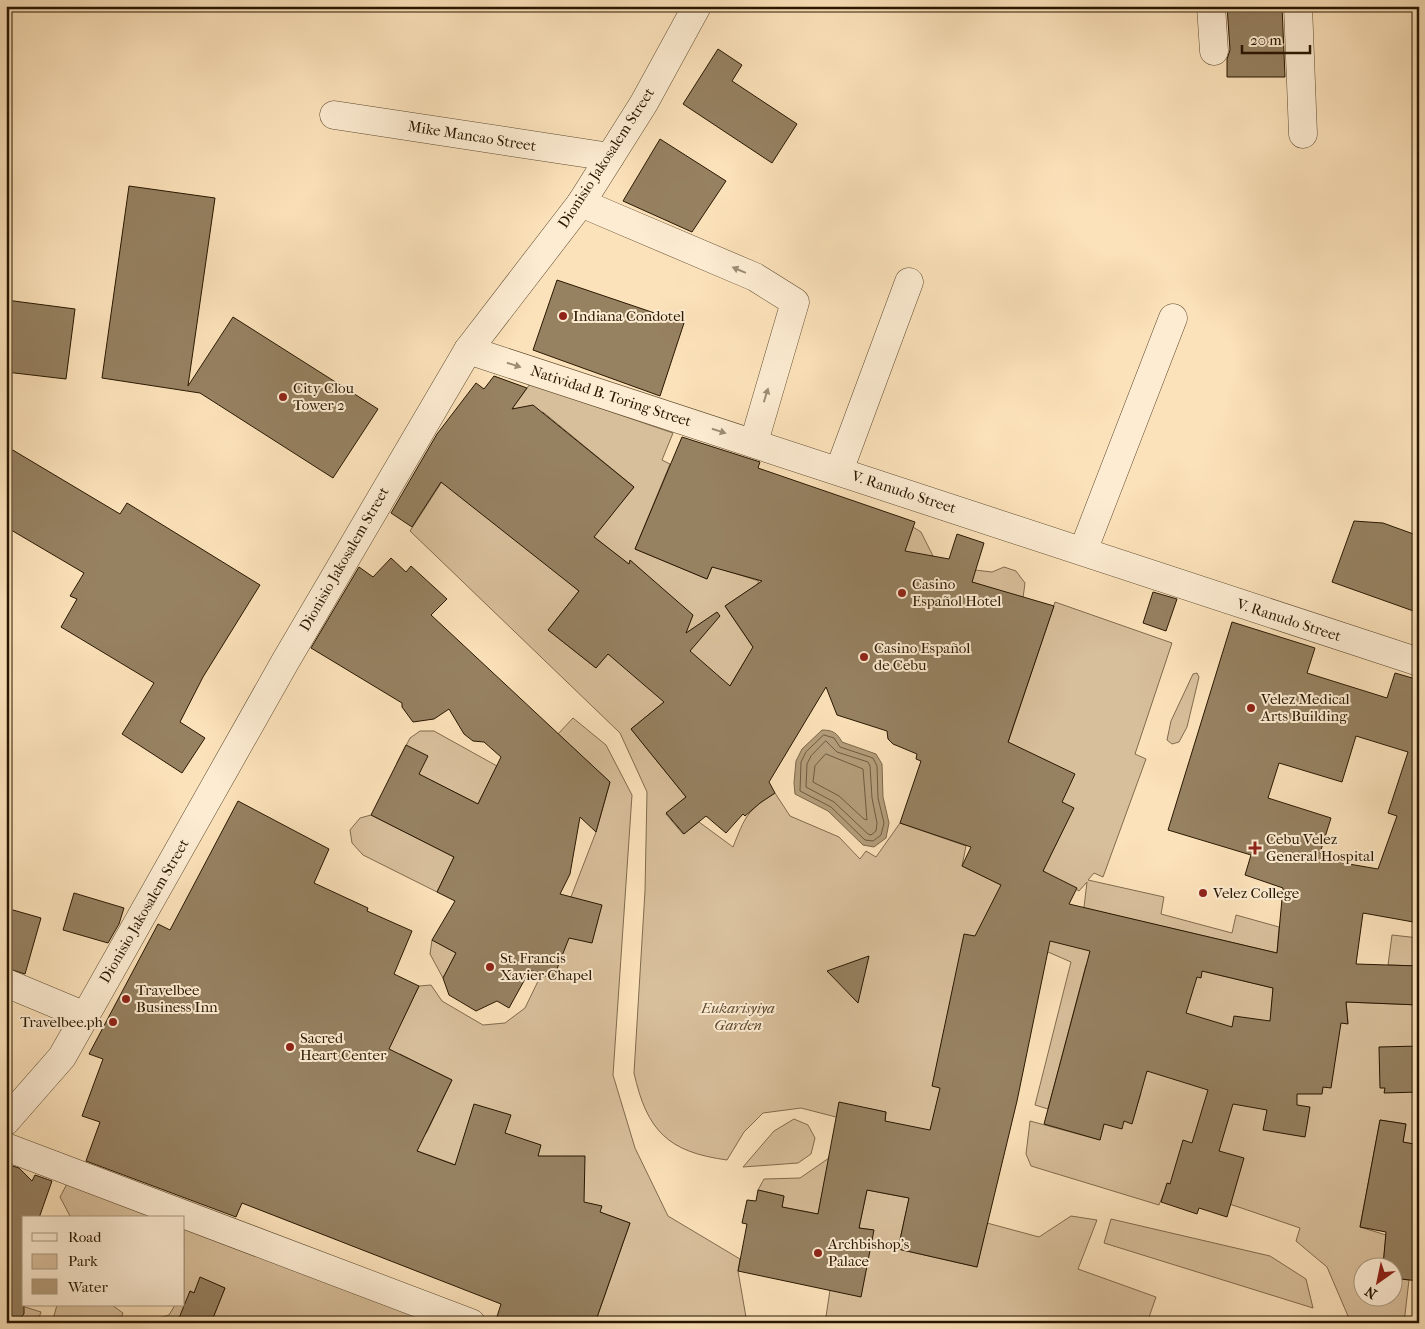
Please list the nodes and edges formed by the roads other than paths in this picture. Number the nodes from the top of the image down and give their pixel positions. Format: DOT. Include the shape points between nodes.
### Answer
graph roads {
  1 [pos="697,6"];
  2 [pos="1211,6"];
  3 [pos="1298,6"];
  4 [pos="1214,51"];
  5 [pos="334,115"];
  6 [pos="1303,134"];
  7 [pos="610,157"];
  8 [pos="580,203"];
  9 [pos="909,282"];
  10 [pos="1174,318"];
  11 [pos="468,350"];
  12 [pos="754,442"];
  13 [pos="839,471"];
  14 [pos="1083,551"];
  15 [pos="1419,662"];
  16 [pos="6,982"];
  17 [pos="85,1016"];
  18 [pos="6,1121"];
  19 [pos="6,1147"];
  20 [pos="471,1323"];
  1 -- 7 [label="street, Dionisio Jakosalem Street" via="644,103"];
  2 -- 4 [label="street"];
  3 -- 6 [label="street"];
  5 -- 7 [label="street, Mike Mancao Street"];
  7 -- 8 [label="street, Dionisio Jakosalem Street"];
  8 -- 11 [label="street, Dionisio Jakosalem Street"];
  12 -- 8 [label="street, one-way" via="795,302 756,277"];
  9 -- 13 [label="street"];
  10 -- 14 [label="street"];
  11 -- 12 [label="street, Natividad B. Toring Street, one-way"];
  11 -- 17 [label="street, Dionisio Jakosalem Street" via="351,547"];
  12 -- 13 [label="street, V. Ranudo Street"];
  13 -- 14 [label="street, V. Ranudo Street"];
  14 -- 15 [label="street, V. Ranudo Street"];
  16 -- 17 [label="street"];
  17 -- 18 [label="street, Dionisio Jakosalem Street" via="62,1057"];
  19 -- 20 [label="street"];
}
